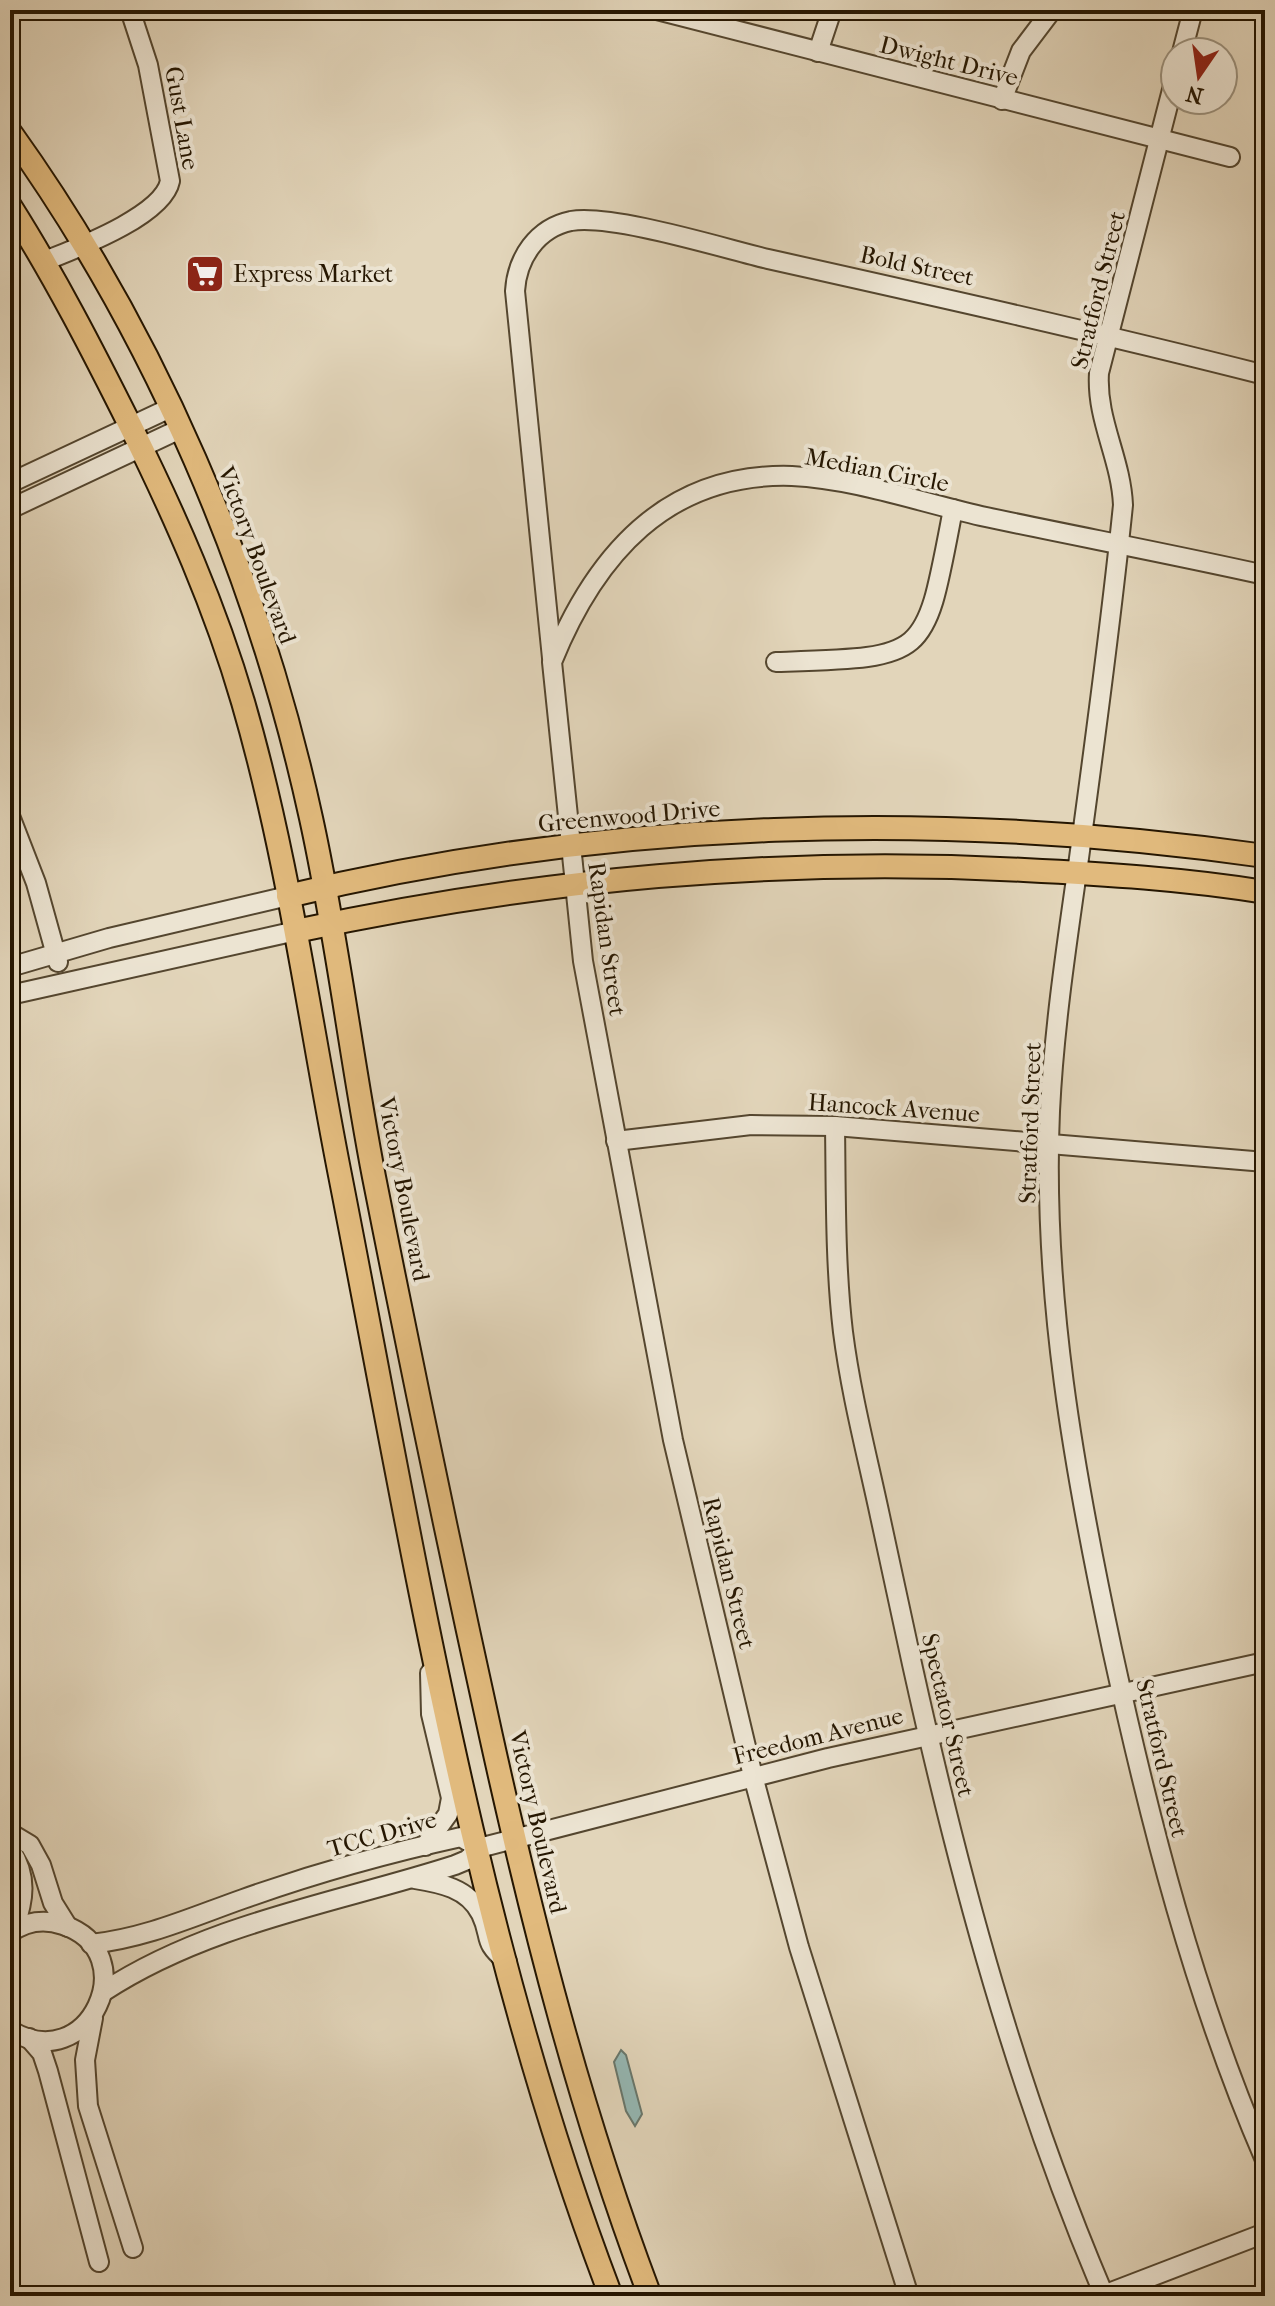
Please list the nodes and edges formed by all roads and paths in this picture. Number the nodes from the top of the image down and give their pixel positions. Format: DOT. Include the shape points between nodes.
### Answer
graph roads {
  1 [pos="130,10"];
  2 [pos="657,10"];
  3 [pos="832,10"];
  4 [pos="1052,10"];
  5 [pos="1193,10"];
  6 [pos="1186,36"];
  7 [pos="818,52"];
  8 [pos="1002,100"];
  9 [pos="1166,116"];
  10 [pos="10,132"];
  11 [pos="1160,140"];
  12 [pos="1230,157"];
  13 [pos="10,206"];
  14 [pos="84,245"];
  15 [pos="45,261"];
  16 [pos="1109,335"];
  17 [pos="1265,375"];
  18 [pos="170,408"];
  19 [pos="180,429"];
  20 [pos="136,438"];
  21 [pos="10,483"];
  22 [pos="10,509"];
  23 [pos="953,509"];
  24 [pos="1119,546"];
  25 [pos="1265,575"];
  26 [pos="552,662"];
  27 [pos="776,662"];
  28 [pos="10,816"];
  29 [pos="1082,837"];
  30 [pos="569,846"];
  31 [pos="1265,856"];
  32 [pos="1077,873"];
  33 [pos="573,882"];
  34 [pos="324,888"];
  35 [pos="1265,892"];
  36 [pos="288,896"];
  37 [pos="330,924"];
  38 [pos="296,931"];
  39 [pos="55,953"];
  40 [pos="10,967"];
  41 [pos="62,980"];
  42 [pos="10,995"];
  43 [pos="835,1126"];
  44 [pos="616,1141"];
  45 [pos="1049,1144"];
  46 [pos="1265,1162"];
  47 [pos="429,1630"];
  48 [pos="1265,1662"];
  49 [pos="1122,1692"];
  50 [pos="927,1735"];
  51 [pos="753,1776"];
  52 [pos="10,1833"];
  53 [pos="514,1840"];
  54 [pos="425,1846"];
  55 [pos="479,1848"];
  56 [pos="10,1849"];
  57 [pos="412,1879"];
  58 [pos="68,1927"];
  59 [pos="12,1931"];
  60 [pos="91,1944"];
  61 [pos="507,1962"];
  62 [pos="103,1992"];
  63 [pos="93,2018"];
  64 [pos="10,2030"];
  65 [pos="29,2038"];
  66 [pos="1265,2160"];
  67 [pos="1265,2233"];
  68 [pos="133,2248"];
  69 [pos="99,2262"];
  70 [pos="1102,2295"];
  71 [pos="611,2296"];
  72 [pos="650,2296"];
  73 [pos="909,2296"];
  1 -- 14 [label="street, Gust Lane" via="148,65 170,181 163,198 146,211"];
  2 -- 7 [label="street, Dwight Drive"];
  3 -- 7 [label="street"];
  4 -- 8 [label="street" via="1021,51"];
  5 -- 6 [label="street"];
  7 -- 8 [label="street, Dwight Drive"];
  8 -- 11 [label="street, Dwight Drive"];
  9 -- 11 [label="street, Stratford Street"];
  10 -- 14 [label="main road, Victory Boulevard"];
  11 -- 12 [label="street, Dwight Drive"];
  11 -- 16 [label="street, Stratford Street"];
  13 -- 15 [label="main road"];
  14 -- 15 [label="street, Gust Lane"];
  14 -- 18 [label="main road, Victory Boulevard"];
  15 -- 20 [label="main road"];
  16 -- 17 [label="street, Bold Street"];
  16 -- 24 [label="street, Stratford Street" via="1098,396 1122,483"];
  16 -- 26 [label="street, Bold Street" via="665,234 592,221 557,226 527,249 515,291"];
  18 -- 19 [label="main road, Victory Boulevard"];
  18 -- 20 [label="street"];
  19 -- 20 [label="street"];
  19 -- 34 [label="main road, Victory Boulevard" via="229,545 275,681"];
  20 -- 21 [label="street"];
  20 -- 22 [label="street"];
  20 -- 36 [label="main road" via="195,566 240,692"];
  23 -- 24 [label="street, Median Circle"];
  23 -- 26 [label="street, Median Circle" via="793,476 710,488 665,509 621,544 584,594"];
  23 -- 27 [label="street" via="932,613 913,641 871,659"];
  24 -- 25 [label="street, Median Circle"];
  24 -- 29 [label="street, Stratford Street"];
  26 -- 30 [label="street"];
  28 -- 39 [label="street" via="32,869"];
  29 -- 30 [label="main road, Greenwood Drive" via="845,828"];
  29 -- 31 [label="main road, Greenwood Drive"];
  29 -- 32 [label="street, Stratford Street"];
  30 -- 33 [label="street, Rapidan Street"];
  30 -- 34 [label="main road, Greenwood Drive" via="477,857"];
  32 -- 33 [label="main road" via="860,865 704,870"];
  32 -- 35 [label="main road"];
  32 -- 45 [label="street, Stratford Street"];
  33 -- 37 [label="main road"];
  33 -- 44 [label="street, Rapidan Street"];
  34 -- 36 [label="main road, Greenwood Drive"];
  34 -- 37 [label="main road, Victory Boulevard"];
  36 -- 38 [label="main road"];
  36 -- 39 [label="street, Greenwood Drive"];
  37 -- 38 [label="main road"];
  37 -- 53 [label="main road, Victory Boulevard" via="424,1428"];
  38 -- 41 [label="street"];
  38 -- 47 [label="main road"];
  39 -- 40 [label="street, Greenwood Drive"];
  39 -- 41 [label="street"];
  41 -- 42 [label="street"];
  43 -- 44 [label="street, Hancock Avenue" via="751,1125"];
  43 -- 45 [label="street, Hancock Avenue"];
  43 -- 50 [label="street, Spectator Street" via="843,1332"];
  44 -- 51 [label="street, Rapidan Street" via="673,1440"];
  45 -- 46 [label="street, Hancock Avenue"];
  45 -- 49 [label="street, Stratford Street" via="1059,1358 1071,1447"];
  47 -- 54 [label="street" via="431,1714 451,1798 448,1814"];
  47 -- 55 [label="main road"];
  48 -- 49 [label="street, Freedom Avenue"];
  49 -- 50 [label="street, Freedom Avenue"];
  49 -- 66 [label="street, Stratford Street" via="1192,1964"];
  50 -- 51 [label="street, Freedom Avenue"];
  50 -- 70 [label="street, Spectator Street" via="1013,2057"];
  51 -- 53 [label="street, Freedom Avenue"];
  51 -- 73 [label="street, Rapidan Street" via="827,2045"];
  52 -- 58 [label="street" via="30,1845"];
  53 -- 55 [label="street, Freedom Avenue"];
  53 -- 72 [label="main road, Victory Boulevard" via="558,2016"];
  54 -- 55 [label="street, TCC Drive" via="461,1837"];
  54 -- 60 [label="street, TCC Drive" via="245,1898 160,1932"];
  55 -- 57 [label="street, TCC Drive" via="467,1860"];
  55 -- 61 [label="main road"];
  56 -- 59 [label="street" via="24,1876 23,1904"];
  57 -- 61 [label="street" via="446,1884 466,1896 480,1913 489,1947"];
  57 -- 62 [label="street, TCC Drive" via="201,1942 133,1972"];
  58 -- 59 [label="street" via="32,1922"];
  58 -- 60 [label="street"];
  60 -- 62 [label="street" via="105,1978"];
  61 -- 71 [label="main road" via="570,2181"];
  62 -- 63 [label="street"];
  63 -- 65 [label="street" via="58,2040"];
  63 -- 68 [label="street" via="85,2060 88,2106"];
  64 -- 65 [label="street"];
  65 -- 69 [label="street" via="48,2071"];
  67 -- 70 [label="street"];
}
